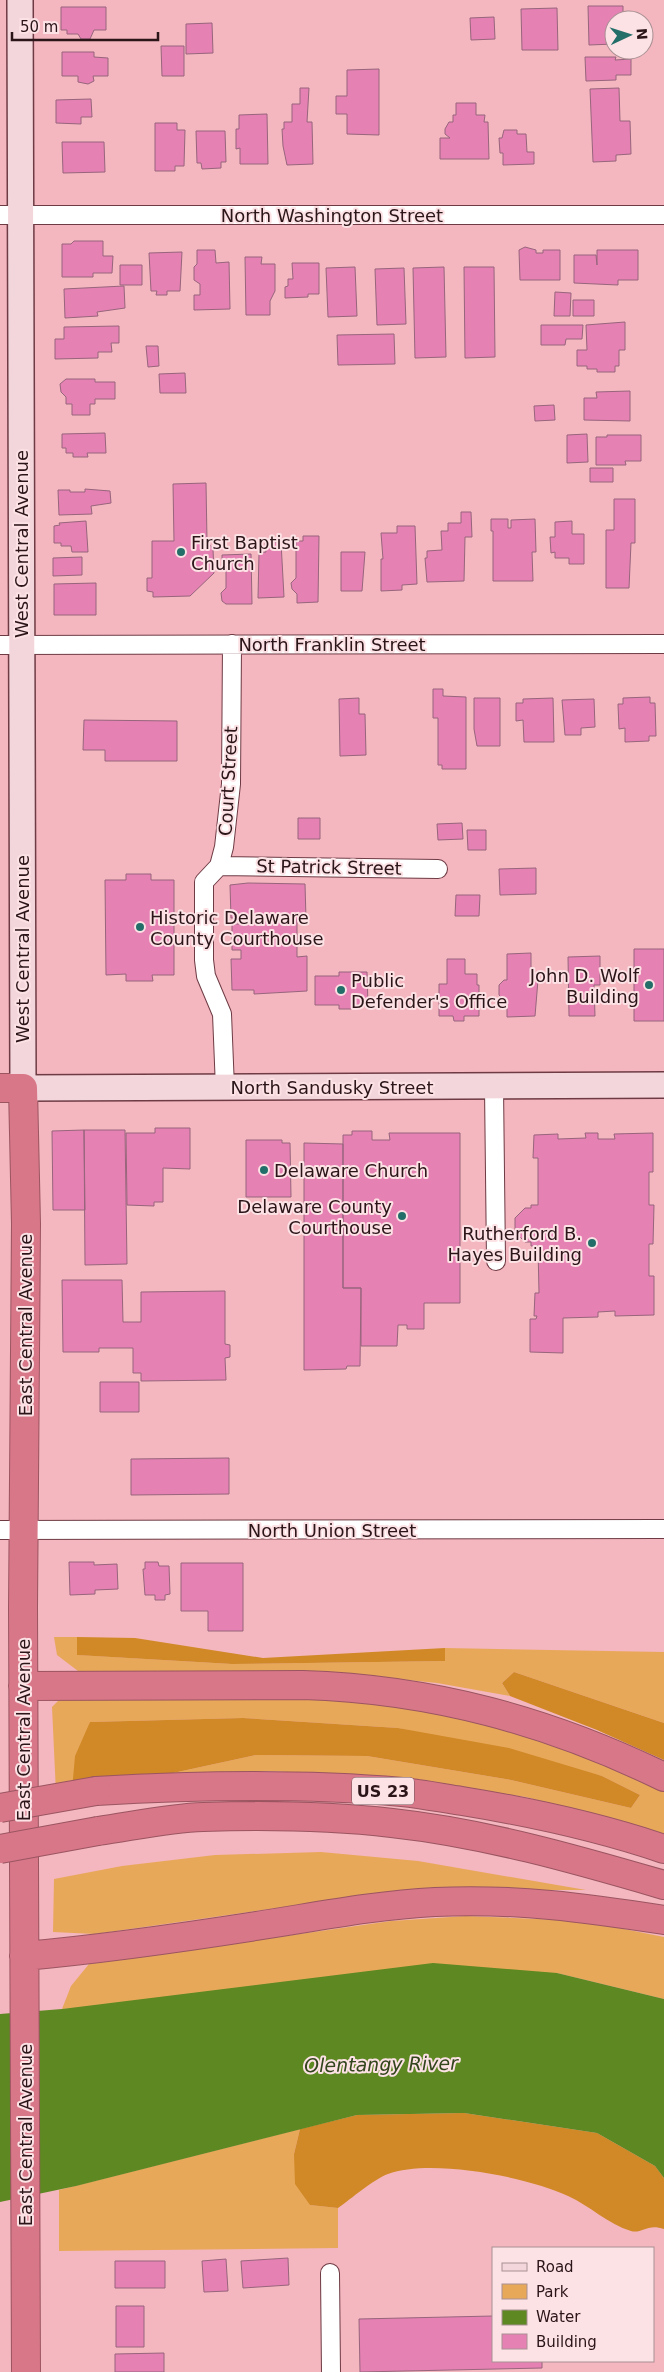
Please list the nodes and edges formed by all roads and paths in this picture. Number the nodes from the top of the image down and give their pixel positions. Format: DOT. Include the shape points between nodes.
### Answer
graph roads {
  1 [pos="20,0"];
  2 [pos="10,215"];
  3 [pos="664,215"];
  4 [pos="232,644"];
  5 [pos="664,644"];
  6 [pos="11,645"];
  7 [pos="219,866"];
  8 [pos="438,869"];
  9 [pos="664,1085"];
  10 [pos="494,1087"];
  11 [pos="12,1088"];
  12 [pos="225,1088"];
  13 [pos="496,1261"];
  14 [pos="664,1529"];
  15 [pos="12,1530"];
  16 [pos="23,1686"];
  17 [pos="664,1777"];
  18 [pos="0,1808"];
  19 [pos="0,1849"];
  20 [pos="664,1849"];
  21 [pos="664,1885"];
  22 [pos="664,1920"];
  23 [pos="24,1956"];
  24 [pos="330,2273"];
  25 [pos="26,2372"];
  26 [pos="331,2372"];
  1 -- 2 [label="main road, West Central Avenue"];
  2 -- 3 [label="street, North Washington Street"];
  2 -- 6 [label="main road, West Central Avenue"];
  4 -- 5 [label="street, North Franklin Street"];
  4 -- 6 [label="street, North Franklin Street"];
  4 -- 7 [label="street, Court Street" via="231,784"];
  6 -- 11 [label="main road, West Central Avenue"];
  7 -- 8 [label="street, St Patrick Street"];
  7 -- 12 [label="street, Court Street" via="204,882 204,960 206,976 222,1014"];
  9 -- 10 [label="main road, North Sandusky Street"];
  10 -- 12 [label="main road, North Sandusky Street"];
  10 -- 13 [label="street"];
  11 -- 12 [label="main road, North Sandusky Street"];
  11 -- 15 [label="highway, East Central Avenue" via="26,1224"];
  14 -- 15 [label="street, North Union Street"];
  15 -- 16 [label="highway, East Central Avenue"];
  16 -- 17 [label="highway" via="303,1685 404,1693 498,1713 559,1732"];
  16 -- 23 [label="highway, East Central Avenue"];
  18 -- 20 [label="highway, US 23, bridge" via="96,1790 199,1785 310,1786 404,1792 507,1808 627,1836"];
  19 -- 21 [label="highway, US 23, bridge" via="201,1817 303,1816 393,1823 492,1840"];
  22 -- 23 [label="highway" via="552,1904 436,1902 357,1910 128,1946"];
  23 -- 25 [label="highway, East Central Avenue"];
  24 -- 26 [label="street"];
}
